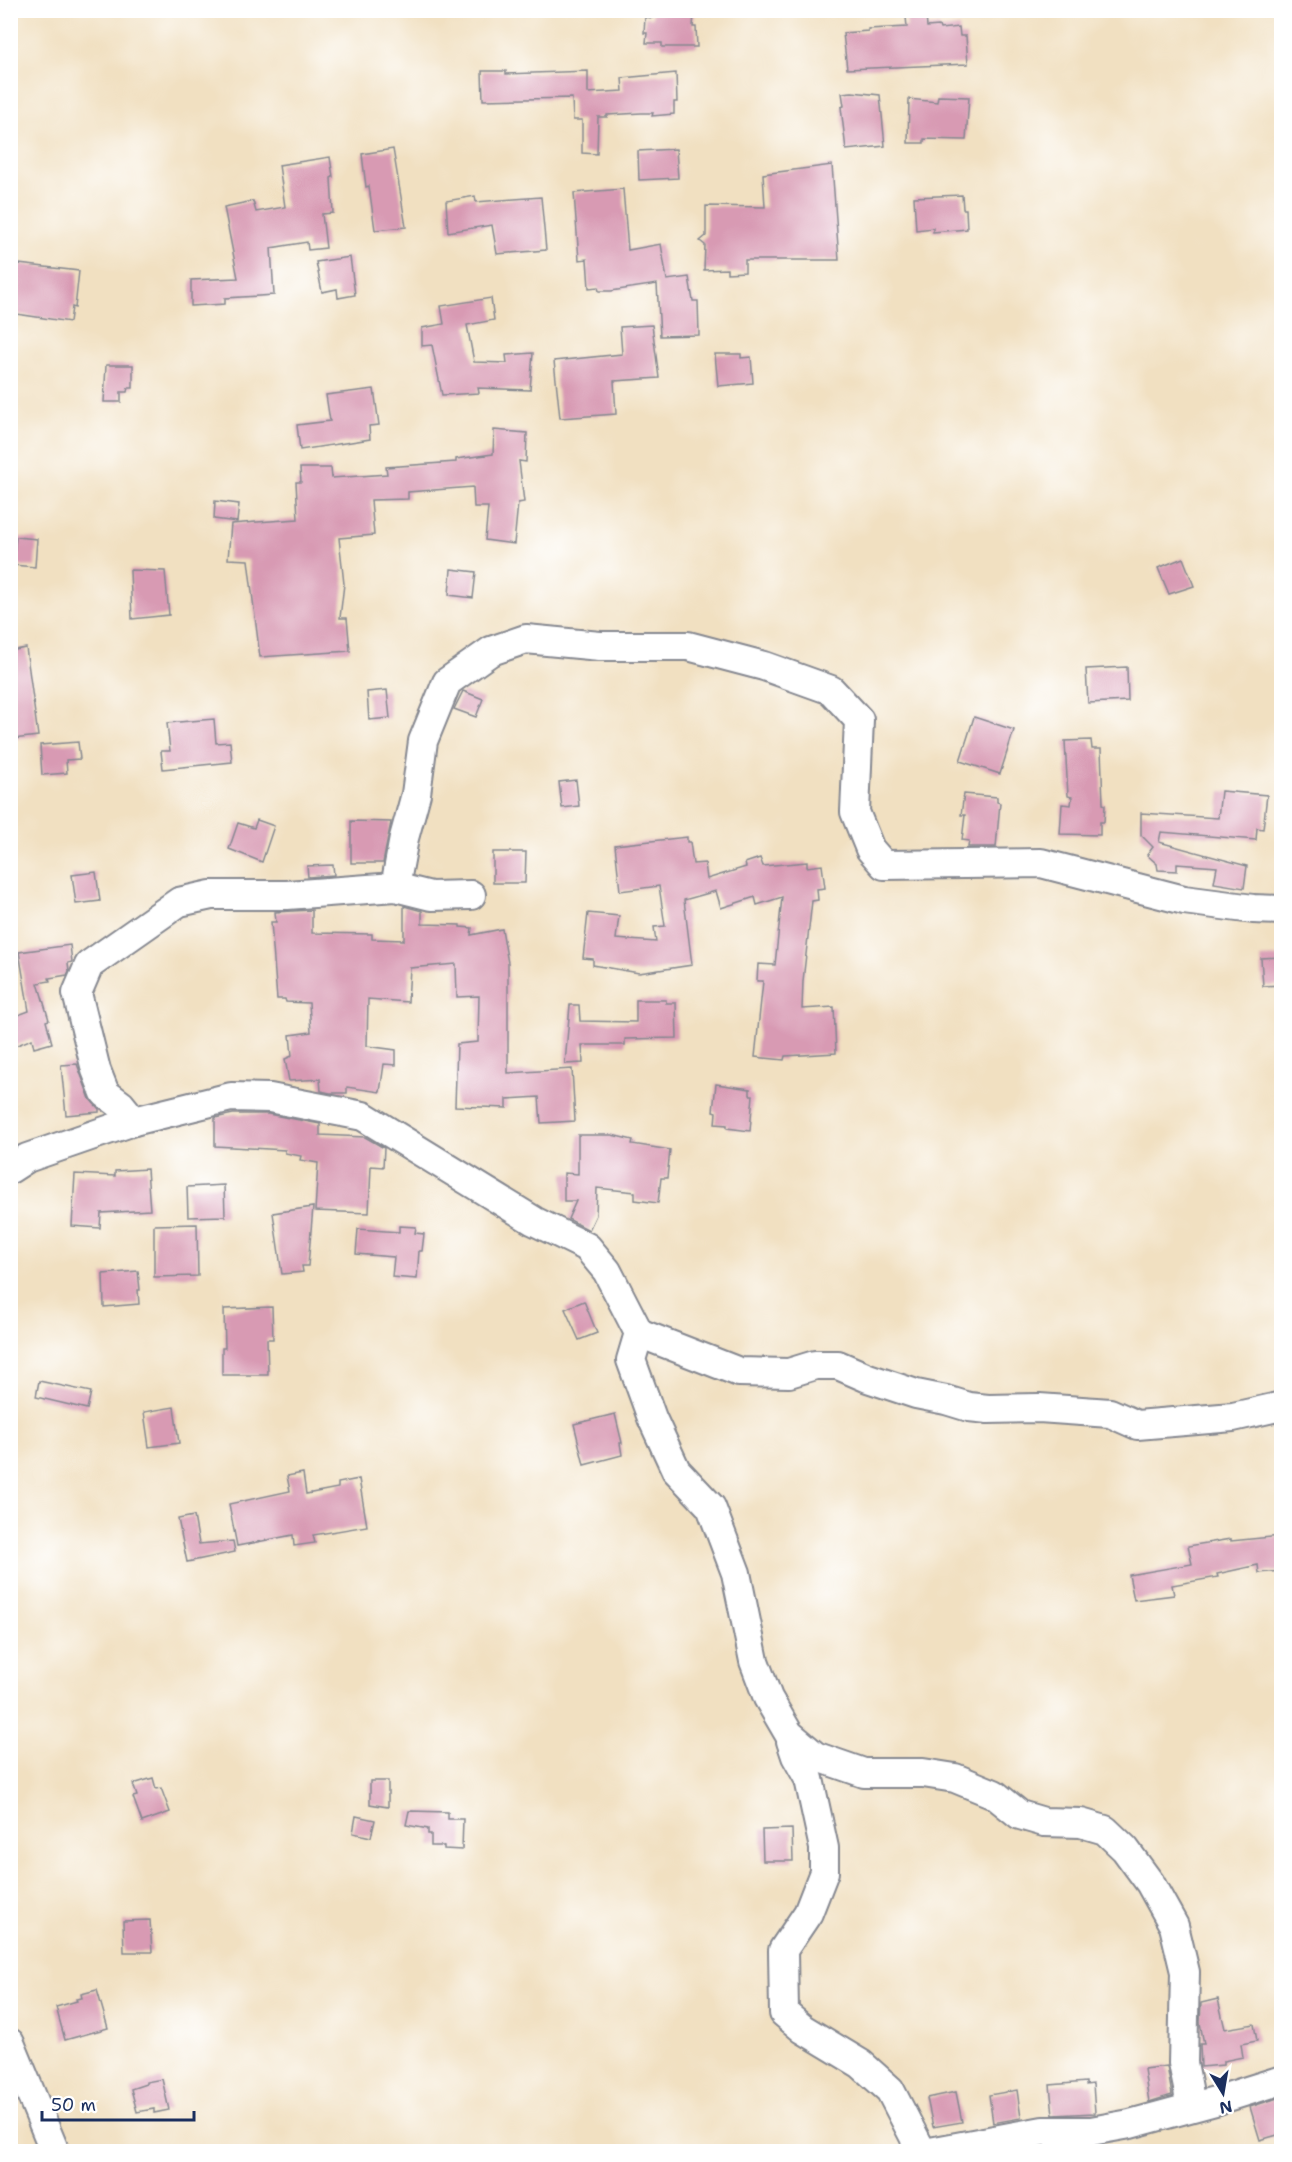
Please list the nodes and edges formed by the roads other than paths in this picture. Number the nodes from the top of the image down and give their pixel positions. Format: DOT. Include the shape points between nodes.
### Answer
graph roads {
  1 [pos="395,887"];
  2 [pos="471,895"];
  3 [pos="1281,910"];
  4 [pos="134,1121"];
  5 [pos="10,1169"];
  6 [pos="639,1333"];
  7 [pos="1281,1406"];
  8 [pos="789,1734"];
  9 [pos="10,2043"];
  10 [pos="1281,2080"];
  11 [pos="1190,2107"];
  12 [pos="1092,2141"];
  13 [pos="49,2149"];
  14 [pos="922,2151"];
  15 [pos="930,2151"];
  1 -- 2 [label="street" via="431,896"];
  1 -- 3 [label="street" via="416,794 423,741 447,682 492,651 526,639 600,646 688,646 764,666 831,690 860,720 855,812 870,849 884,865 1041,863 1184,900"];
  1 -- 4 [label="street" via="287,895 211,895 179,902 89,965 77,993 96,1070 105,1093 122,1105"];
  4 -- 5 [label="street" via="27,1158"];
  4 -- 6 [label="street" via="248,1096 363,1116 534,1221 587,1247 607,1271"];
  6 -- 7 [label="street" via="739,1372 789,1373 815,1365 838,1365 887,1384 969,1407 1110,1413 1137,1425 1233,1416"];
  6 -- 8 [label="street" via="631,1360 652,1418 676,1470 711,1507 736,1573 754,1661 768,1698"];
  8 -- 11 [label="street" via="814,1756 864,1773 923,1773 955,1778 994,1794 1020,1815 1105,1830 1125,1848 1174,1926 1185,1972 1183,2063"];
  8 -- 14 [label="street" via="809,1779 824,1848 824,1872 808,1913 783,1950 784,2013 861,2064 890,2090"];
  9 -- 13 [label="street"];
  10 -- 11 [label="street"];
  11 -- 12 [label="street" via="1130,2124"];
  12 -- 15 [label="street" via="1042,2131"];
}
